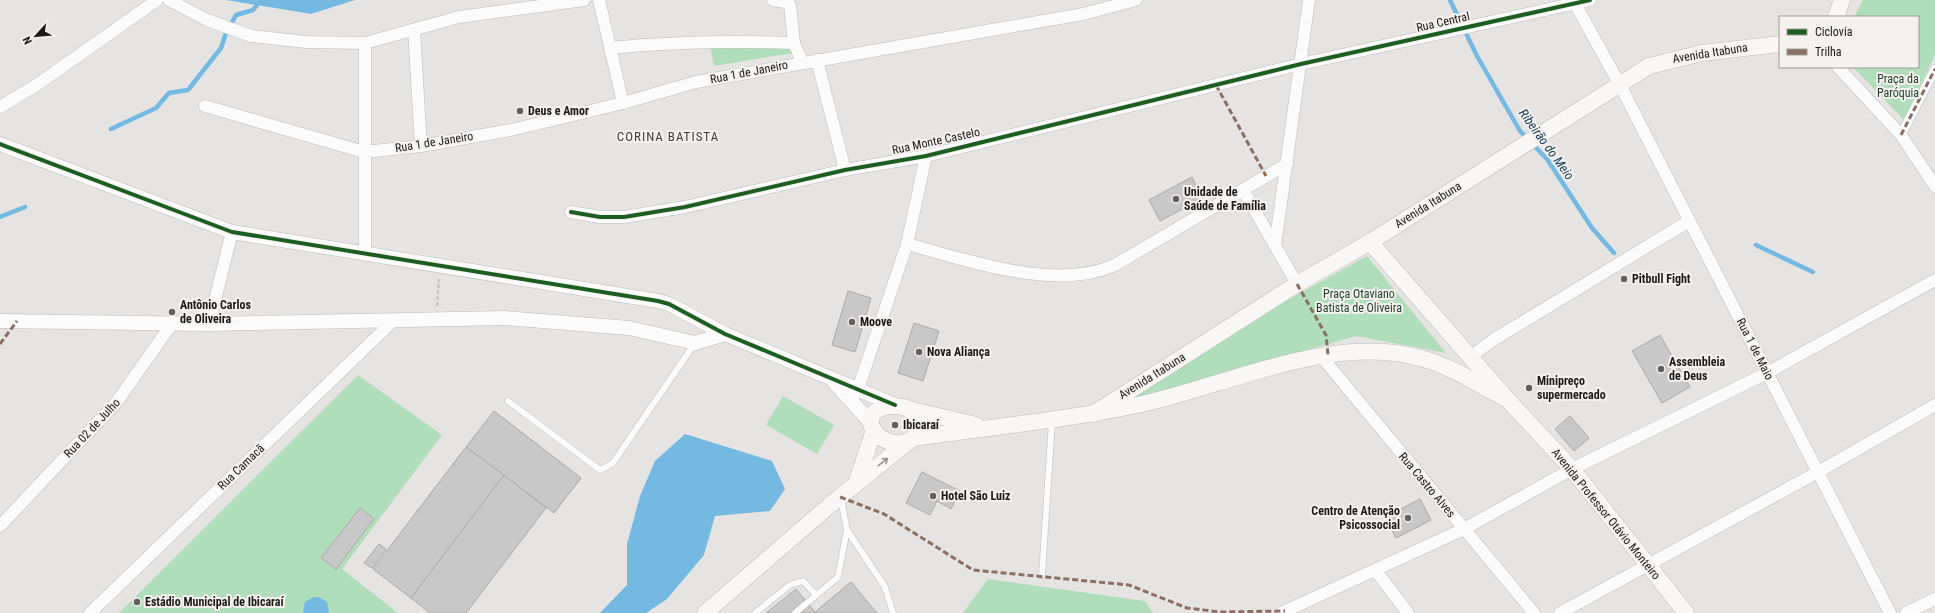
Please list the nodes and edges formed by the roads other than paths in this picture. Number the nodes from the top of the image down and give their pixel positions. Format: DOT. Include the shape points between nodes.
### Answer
graph roads {
  1 [pos="157,0"];
  2 [pos="169,0"];
  3 [pos="584,0"];
  4 [pos="600,0"];
  5 [pos="775,0"];
  6 [pos="1136,0"];
  7 [pos="1309,0"];
  8 [pos="1590,0"];
  9 [pos="1842,0"];
  10 [pos="1574,1"];
  11 [pos="1836,16"];
  12 [pos="414,30"];
  13 [pos="365,43"];
  14 [pos="794,43"];
  15 [pos="1779,44"];
  16 [pos="610,48"];
  17 [pos="817,60"];
  18 [pos="802,62"];
  19 [pos="1301,64"];
  20 [pos="1839,68"];
  21 [pos="1935,69"];
  22 [pos="1620,85"];
  23 [pos="623,103"];
  24 [pos="205,106"];
  25 [pos="0,107"];
  26 [pos="1901,135"];
  27 [pos="0,144"];
  28 [pos="421,146"];
  29 [pos="364,152"];
  30 [pos="926,156"];
  31 [pos="1287,164"];
  32 [pos="844,170"];
  33 [pos="1935,186"];
  34 [pos="1243,190"];
  35 [pos="571,212"];
  36 [pos="1689,221"];
  37 [pos="232,232"];
  38 [pos="1370,242"];
  39 [pos="907,244"];
  40 [pos="1275,246"];
  41 [pos="365,254"];
  42 [pos="1935,280"];
  43 [pos="1297,284"];
  44 [pos="0,321"];
  45 [pos="173,322"];
  46 [pos="392,322"];
  47 [pos="209,324"];
  48 [pos="725,334"];
  49 [pos="695,343"];
  50 [pos="1321,356"];
  51 [pos="1470,357"];
  52 [pos="1767,373"];
  53 [pos="854,394"];
  54 [pos="1507,399"];
  55 [pos="508,401"];
  56 [pos="1935,405"];
  57 [pos="902,407"];
  58 [pos="1093,414"];
  59 [pos="1052,419"];
  60 [pos="873,427"];
  61 [pos="986,428"];
  62 [pos="912,439"];
  63 [pos="1572,469"];
  64 [pos="1818,472"];
  65 [pos="856,484"];
  66 [pos="840,497"];
  67 [pos="2,521"];
  68 [pos="1464,529"];
  69 [pos="847,530"];
  70 [pos="1648,565"];
  71 [pos="1376,571"];
  72 [pos="1042,575"];
  73 [pos="816,595"];
  74 [pos="1935,598"];
  75 [pos="90,613"];
  76 [pos="705,613"];
  77 [pos="755,613"];
  78 [pos="795,613"];
  79 [pos="894,613"];
  80 [pos="1281,613"];
  81 [pos="1408,613"];
  82 [pos="1534,613"];
  83 [pos="1560,613"];
  84 [pos="1686,613"];
  85 [pos="1890,613"];
  86 [pos="1906,613"];
  1 -- 25 [label="street" via="38,84"];
  2 -- 13 [label="street" via="226,28 251,36 275,40"];
  3 -- 12 [label="street" via="473,14"];
  4 -- 16 [label="street"];
  5 -- 14 [label="street" via="790,5"];
  6 -- 17 [label="street, Rua 1 de Janeiro" via="1083,14"];
  7 -- 19 [label="street"];
  8 -- 10 [label="street, Rua Central"];
  9 -- 11 [label="main road"];
  10 -- 19 [label="street, Rua Central"];
  10 -- 22 [label="street, Rua 1 de Maio"];
  12 -- 13 [label="street"];
  12 -- 28 [label="street"];
  13 -- 29 [label="street"];
  14 -- 16 [label="street" via="713,41"];
  14 -- 18 [label="street"];
  15 -- 22 [label="main road, Avenida Itabuna" via="1702,53 1668,60 1649,66"];
  16 -- 23 [label="street"];
  17 -- 18 [label="street, Rua 1 de Janeiro"];
  17 -- 32 [label="street"];
  18 -- 23 [label="street, Rua 1 de Janeiro" via="696,82"];
  19 -- 30 [label="street, Rua Monte Castelo"];
  19 -- 31 [label="street"];
  20 -- 26 [label="street"];
  21 -- 26 [label="street"];
  22 -- 36 [label="street, Rua 1 de Maio"];
  22 -- 38 [label="main road, Avenida Itabuna"];
  23 -- 28 [label="street, Rua 1 de Janeiro" via="512,130"];
  24 -- 29 [label="street"];
  26 -- 33 [label="street"];
  27 -- 37 [label="street"];
  28 -- 29 [label="street, Rua 1 de Janeiro"];
  29 -- 41 [label="street"];
  30 -- 32 [label="street, Rua Monte Castelo"];
  30 -- 39 [label="street"];
  31 -- 34 [label="street"];
  31 -- 40 [label="street"];
  32 -- 35 [label="street, Rua Monte Castelo" via="648,214 600,217"];
  34 -- 39 [label="street" via="1100,272 1044,276 988,265"];
  34 -- 40 [label="street"];
  36 -- 51 [label="street" via="1493,340"];
  36 -- 52 [label="street, Rua 1 de Maio"];
  37 -- 41 [label="street"];
  37 -- 47 [label="street"];
  38 -- 43 [label="main road, Avenida Itabuna"];
  38 -- 51 [label="main road, Avenida Professor Otávio Monteiro"];
  39 -- 53 [label="street"];
  40 -- 43 [label="street"];
  41 -- 48 [label="street" via="658,301 683,311"];
  42 -- 52 [label="street"];
  43 -- 58 [label="main road, Avenida Itabuna"];
  44 -- 45 [label="street"];
  45 -- 47 [label="street"];
  45 -- 67 [label="street, Rua 02 de Julho" via="116,403"];
  46 -- 47 [label="street"];
  46 -- 49 [label="street" via="506,318 593,324 629,328"];
  46 -- 75 [label="street, Rua Camacã"];
  48 -- 49 [label="street"];
  48 -- 53 [label="street" via="831,379"];
  49 -- 55 [label="lane" via="613,463 605,469 600,470"];
  50 -- 54 [label="main road" via="1371,352 1423,358"];
  50 -- 58 [label="main road" via="1268,368 1174,396"];
  50 -- 68 [label="street, Rua Castro Alves"];
  51 -- 54 [label="main road, Avenida Professor Otávio Monteiro"];
  52 -- 63 [label="street"];
  52 -- 64 [label="street, Rua 1 de Maio"];
  53 -- 57 [label="street"];
  53 -- 60 [label="street"];
  54 -- 63 [label="main road, Avenida Professor Otávio Monteiro"];
  56 -- 64 [label="street"];
  57 -- 60 [label="main road" via="886,405 876,411 873,414"];
  57 -- 61 [label="main road"];
  57 -- 62 [label="main road" via="916,417 917,423"];
  58 -- 59 [label="main road"];
  59 -- 61 [label="main road"];
  59 -- 72 [label="lane"];
  60 -- 62 [label="main road" via="880,436 891,442 902,443"];
  60 -- 65 [label="main road"];
  61 -- 62 [label="main road"];
  65 -- 62 [label="main road, one-way"];
  63 -- 68 [label="street"];
  63 -- 70 [label="main road, Avenida Professor Otávio Monteiro"];
  64 -- 70 [label="street"];
  64 -- 85 [label="street, Rua 1 de Maio"];
  65 -- 66 [label="main road"];
  66 -- 69 [label="lane"];
  66 -- 76 [label="main road"];
  68 -- 71 [label="street"];
  68 -- 82 [label="street, Rua Castro Alves"];
  69 -- 73 [label="lane" via="838,577"];
  69 -- 79 [label="lane" via="885,587"];
  70 -- 83 [label="street"];
  70 -- 84 [label="main road, Avenida Professor Otávio Monteiro"];
  71 -- 80 [label="street"];
  71 -- 81 [label="street"];
  73 -- 77 [label="lane" via="803,581 790,585"];
  73 -- 78 [label="lane"];
  74 -- 86 [label="street"];
}
